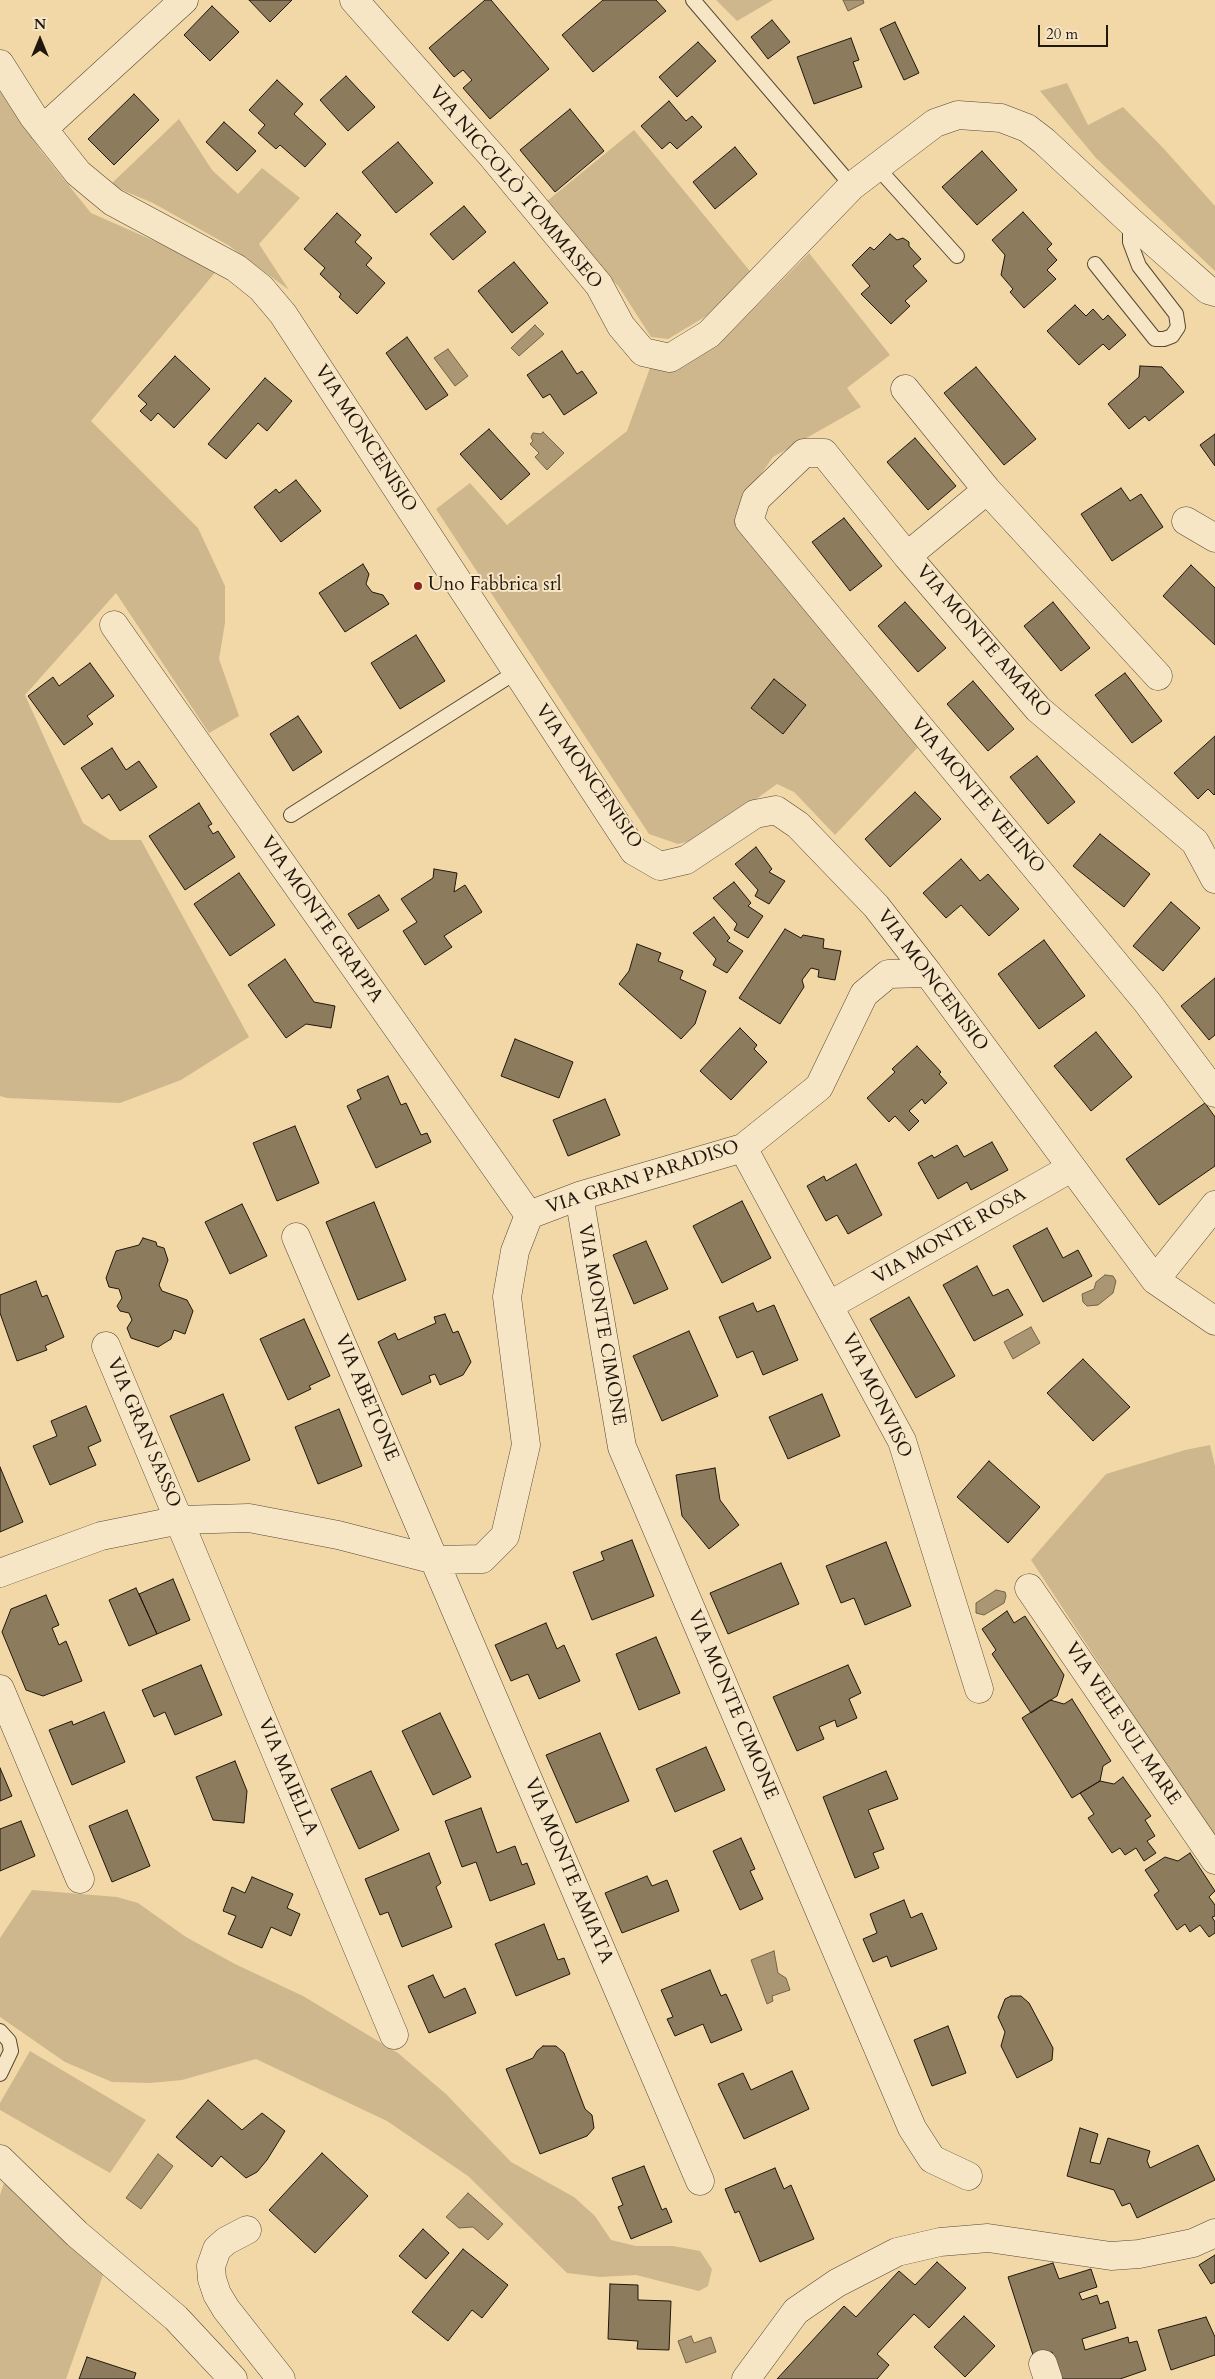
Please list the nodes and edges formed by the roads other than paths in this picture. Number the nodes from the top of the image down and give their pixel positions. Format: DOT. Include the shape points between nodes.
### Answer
graph roads {
  1 [pos="184,0"];
  2 [pos="354,0"];
  3 [pos="693,0"];
  4 [pos="0,64"];
  5 [pos="43,129"];
  6 [pos="876,166"];
  7 [pos="852,186"];
  8 [pos="1130,221"];
  9 [pos="957,256"];
  10 [pos="1095,264"];
  11 [pos="1215,292"];
  12 [pos="904,389"];
  13 [pos="987,490"];
  14 [pos="756,499"];
  15 [pos="1186,521"];
  16 [pos="1215,538"];
  17 [pos="907,556"];
  18 [pos="114,625"];
  19 [pos="516,672"];
  20 [pos="1158,676"];
  21 [pos="291,814"];
  22 [pos="1215,879"];
  23 [pos="928,973"];
  24 [pos="1215,1093"];
  25 [pos="743,1148"];
  26 [pos="1071,1168"];
  27 [pos="579,1196"];
  28 [pos="1215,1205"];
  29 [pos="529,1215"];
  30 [pos="296,1237"];
  31 [pos="1155,1280"];
  32 [pos="830,1305"];
  33 [pos="1214,1320"];
  34 [pos="106,1346"];
  35 [pos="180,1520"];
  36 [pos="435,1560"];
  37 [pos="0,1574"];
  38 [pos="1030,1588"];
  39 [pos="0,1689"];
  40 [pos="979,1689"];
  41 [pos="1215,1860"];
  42 [pos="80,1880"];
  43 [pos="0,2031"];
  44 [pos="394,2035"];
  45 [pos="0,2074"];
  46 [pos="0,2159"];
  47 [pos="968,2176"];
  48 [pos="700,2181"];
  49 [pos="247,2230"];
  50 [pos="1215,2233"];
  51 [pos="233,2379"];
  52 [pos="281,2379"];
  53 [pos="746,2379"];
  1 -- 5 [label="street"];
  2 -- 7 [label="street, VIA NICCOLÒ TOMMASEO" via="492,156 593,278 621,326 643,352 670,358 709,334"];
  3 -- 7 [label="lane"];
  4 -- 5 [label="street"];
  5 -- 19 [label="street, VIA MONCENISIO" via="78,173 113,202 236,268 261,288 283,314"];
  6 -- 7 [label="street, VIA NICCOLÒ TOMMASEO"];
  6 -- 8 [label="street, VIA NICCOLÒ TOMMASEO" via="935,123 958,115 1001,118 1027,128 1044,141"];
  6 -- 9 [label="lane"];
  8 -- 10 [label="lane" via="1130,242 1139,266 1176,314 1178,327 1172,336 1155,339"];
  8 -- 11 [label="street, VIA NICCOLÒ TOMMASEO" via="1208,290"];
  12 -- 13 [label="street"];
  13 -- 17 [label="street"];
  13 -- 20 [label="street"];
  14 -- 17 [label="street, VIA MONTE AMARO" via="804,453 824,453"];
  14 -- 24 [label="street, VIA MONTE VELINO" via="749,521 1147,1002"];
  15 -- 16 [label="street"];
  17 -- 22 [label="street, VIA MONTE AMARO" via="1038,709 1196,842"];
  18 -- 29 [label="street, VIA MONTE GRAPPA"];
  19 -- 21 [label="lane"];
  19 -- 23 [label="street, VIA MONCENISIO" via="634,851 660,866 686,860 755,814 776,810 798,826 876,906"];
  23 -- 25 [label="street, VIA GRAN PARADISO" via="888,974 864,994 819,1087"];
  23 -- 26 [label="street, VIA MONCENISIO"];
  25 -- 27 [label="street, VIA GRAN PARADISO"];
  25 -- 32 [label="street, VIA MONVISO"];
  26 -- 31 [label="street, VIA MONCENISIO"];
  26 -- 32 [label="street, VIA MONTE ROSA"];
  27 -- 29 [label="street, VIA GRAN PARADISO"];
  27 -- 47 [label="street, VIA MONTE CIMONE" via="622,1447 912,2128 932,2158"];
  28 -- 31 [label="street"];
  29 -- 36 [label="street, VIA GRAN PARADISO" via="515,1251 508,1297 526,1445 505,1536 482,1559"];
  30 -- 36 [label="street, VIA ABETONE"];
  31 -- 33 [label="street, VIA MONCENISIO"];
  32 -- 40 [label="street, VIA MONVISO" via="902,1441"];
  34 -- 35 [label="street, VIA GRAN SASSO"];
  35 -- 36 [label="street, VIA GRAN PARADISO" via="249,1518 338,1535"];
  35 -- 37 [label="street, VIA GRAN PARADISO" via="101,1536"];
  35 -- 44 [label="street, VIA MAIELLA"];
  36 -- 48 [label="street, VIA MONTE AMIATA"];
  38 -- 41 [label="street, VIA VELE SUL MARE"];
  39 -- 42 [label="street"];
  43 -- 45 [label="lane" via="9,2040 12,2051"];
  46 -- 51 [label="street" via="77,2234 176,2318"];
  49 -- 52 [label="street" via="217,2249 211,2266 212,2279 226,2309"];
  50 -- 53 [label="street" via="1193,2242 1139,2254 1111,2256 988,2238 940,2242 897,2252 837,2283 796,2311"];
}
